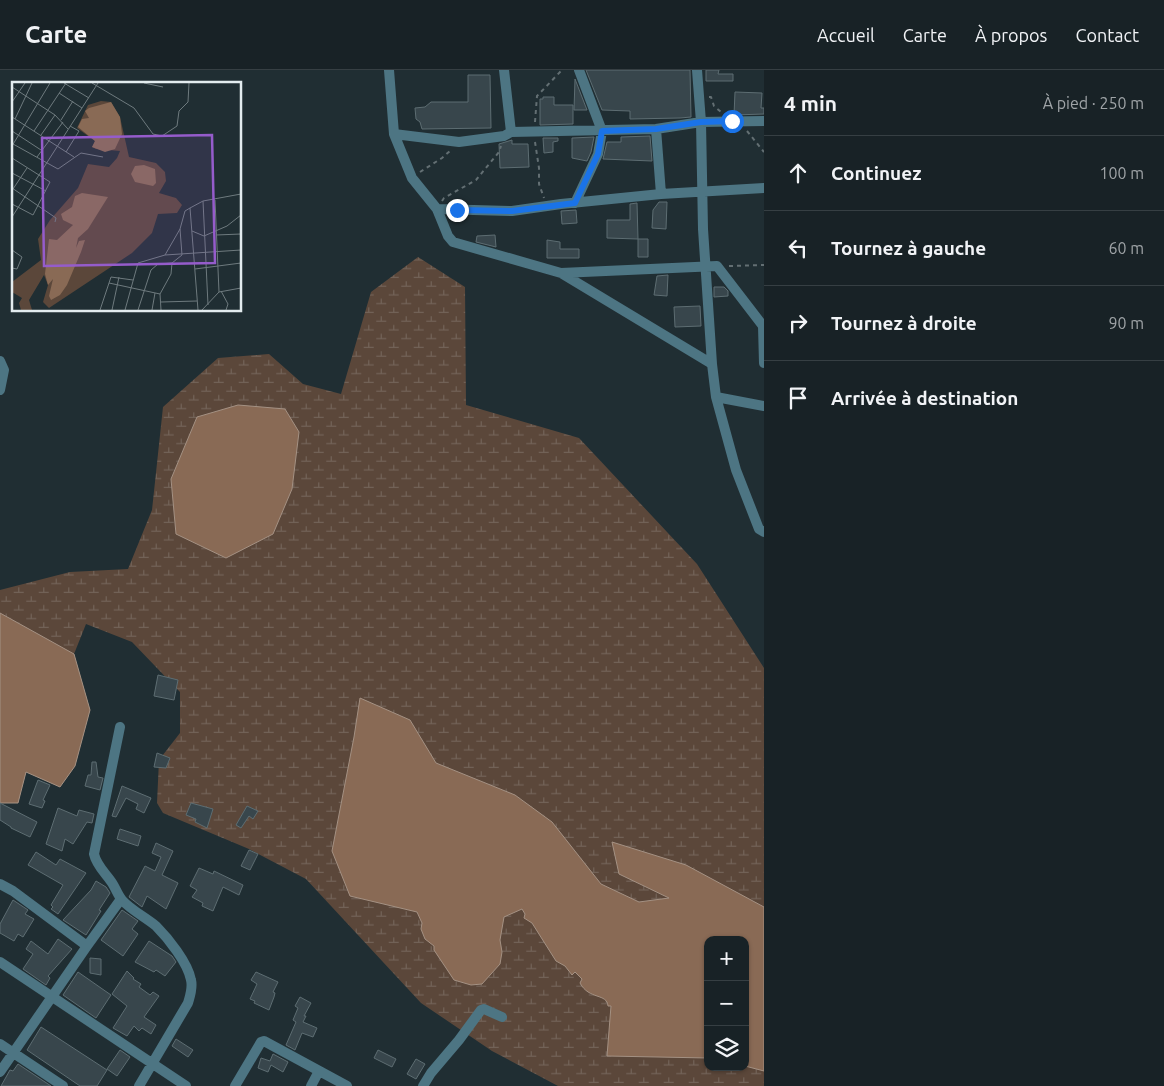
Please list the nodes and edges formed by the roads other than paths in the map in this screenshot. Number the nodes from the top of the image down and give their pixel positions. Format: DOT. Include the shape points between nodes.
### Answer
graph roads {
  1 [pos="389,70"];
  2 [pos="504,70"];
  3 [pos="579,70"];
  4 [pos="697,70"];
  5 [pos="764,120"];
  6 [pos="701,122"];
  7 [pos="656,129"];
  8 [pos="602,131"];
  9 [pos="394,134"];
  10 [pos="508,134"];
  11 [pos="764,188"];
  12 [pos="703,192"];
  13 [pos="661,194"];
  14 [pos="575,203"];
  15 [pos="437,210"];
  16 [pos="712,266"];
  17 [pos="561,273"];
  18 [pos="763,326"];
  19 [pos="0,361"];
  20 [pos="764,363"];
  21 [pos="712,364"];
  22 [pos="0,390"];
  23 [pos="716,397"];
  24 [pos="764,406"];
  25 [pos="764,532"];
  26 [pos="120,727"];
  27 [pos="0,884"];
  28 [pos="122,899"];
  29 [pos="87,946"];
  30 [pos="0,962"];
  31 [pos="51,997"];
  32 [pos="502,1017"];
  33 [pos="0,1044"];
  34 [pos="14,1054"];
  35 [pos="152,1064"];
  36 [pos="319,1071"];
  37 [pos="0,1072"];
  38 [pos="63,1086"];
  39 [pos="138,1086"];
  40 [pos="186,1086"];
  41 [pos="235,1086"];
  42 [pos="311,1086"];
  43 [pos="347,1086"];
  44 [pos="423,1086"];
  1 -- 9 [label="street"];
  2 -- 10 [label="street"];
  3 -- 8 [label="street"];
  4 -- 6 [label="street"];
  5 -- 6 [label="street"];
  6 -- 7 [label="street"];
  6 -- 12 [label="street"];
  7 -- 8 [label="street"];
  7 -- 13 [label="street"];
  8 -- 10 [label="street"];
  8 -- 14 [label="street" via="598,154"];
  9 -- 10 [label="street" via="459,142"];
  9 -- 15 [label="street" via="412,178"];
  11 -- 12 [label="street"];
  12 -- 13 [label="street"];
  12 -- 16 [label="street" via="703,229"];
  13 -- 14 [label="street"];
  14 -- 15 [label="street" via="512,211"];
  15 -- 17 [label="street" via="453,242"];
  16 -- 17 [label="street"];
  16 -- 18 [label="street"];
  16 -- 21 [label="street"];
  17 -- 21 [label="street"];
  18 -- 20 [label="street"];
  19 -- 22 [label="street" via="4,370"];
  21 -- 23 [label="street"];
  23 -- 24 [label="street"];
  23 -- 25 [label="street" via="736,470"];
  26 -- 28 [label="street" via="94,854 97,864"];
  27 -- 29 [label="street"];
  28 -- 29 [label="street"];
  28 -- 35 [label="street" via="156,926 170,942 188,968 192,981 188,1003"];
  29 -- 31 [label="street"];
  30 -- 31 [label="street"];
  31 -- 34 [label="street"];
  31 -- 35 [label="street"];
  32 -- 44 [label="street" via="481,1010"];
  33 -- 34 [label="street"];
  34 -- 37 [label="street"];
  34 -- 38 [label="street"];
  35 -- 39 [label="street"];
  35 -- 40 [label="street"];
  36 -- 41 [label="street" via="264,1041 260,1042"];
  36 -- 42 [label="street"];
  36 -- 43 [label="street"];
}
